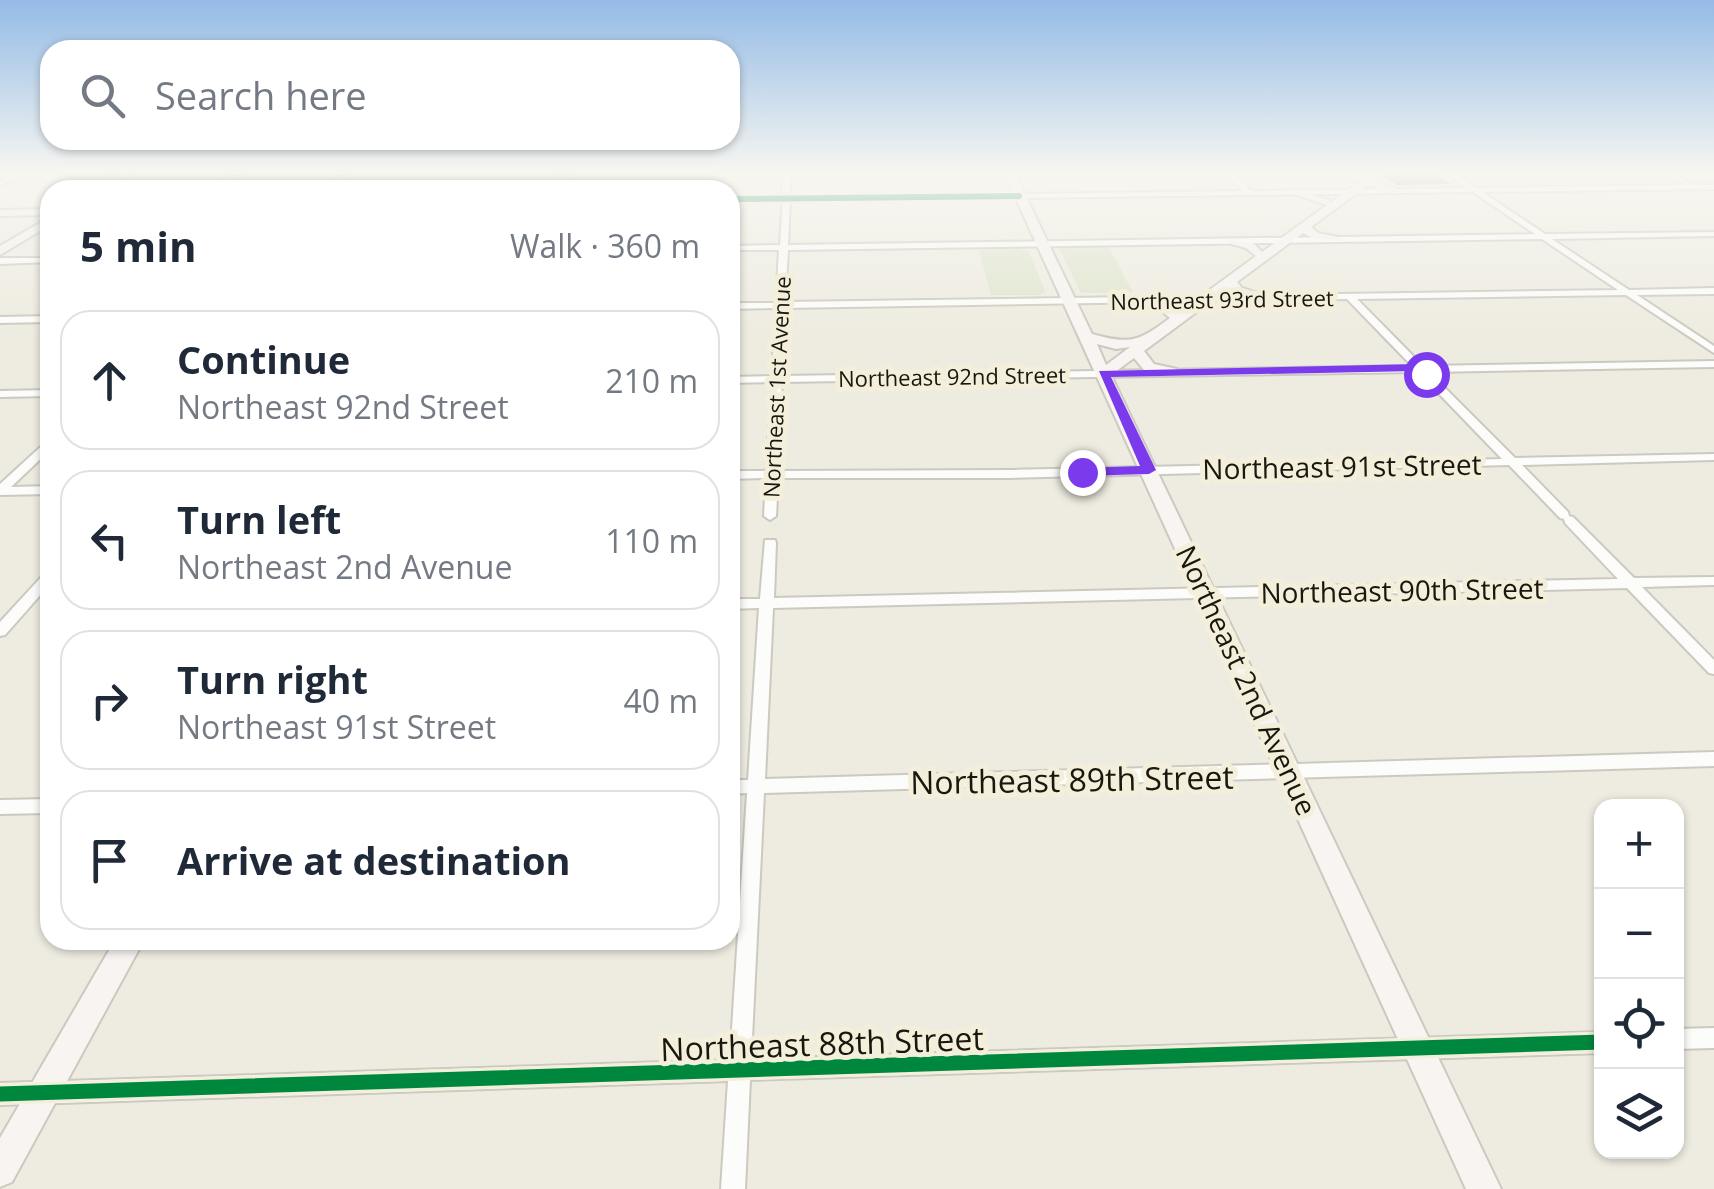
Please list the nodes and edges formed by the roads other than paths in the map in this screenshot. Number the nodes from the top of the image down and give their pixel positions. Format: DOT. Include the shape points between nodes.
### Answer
graph roads {
  1 [pos="38,227"];
  2 [pos="784,227"];
  3 [pos="1034,227"];
  4 [pos="1290,227"];
  5 [pos="1531,227"];
  6 [pos="1304,228"];
  7 [pos="1714,234"];
  8 [pos="1544,236"];
  9 [pos="1273,240"];
  10 [pos="1288,240"];
  11 [pos="1334,240"];
  12 [pos="1232,241"];
  13 [pos="1042,244"];
  14 [pos="783,247"];
  15 [pos="740,248"];
  16 [pos="0,252"];
  17 [pos="1257,253"];
  18 [pos="40,260"];
  19 [pos="0,261"];
  20 [pos="1231,282"];
  21 [pos="1714,290"];
  22 [pos="1627,292"];
  23 [pos="1350,297"];
  24 [pos="1259,298"];
  25 [pos="1202,299"];
  26 [pos="1136,300"];
  27 [pos="1069,301"];
  28 [pos="779,305"];
  29 [pos="740,306"];
  30 [pos="1174,315"];
  31 [pos="40,319"];
  32 [pos="0,320"];
  33 [pos="1086,337"];
  34 [pos="1138,347"];
  35 [pos="1714,350"];
  36 [pos="1714,364"];
  37 [pos="1420,368"];
  38 [pos="1172,372"];
  39 [pos="1103,374"];
  40 [pos="740,380"];
  41 [pos="777,380"];
  42 [pos="40,393"];
  43 [pos="0,394"];
  44 [pos="40,453"];
  45 [pos="1714,457"];
  46 [pos="1512,462"];
  47 [pos="1149,470"];
  48 [pos="772,474"];
  49 [pos="740,475"];
  50 [pos="40,490"];
  51 [pos="0,491"];
  52 [pos="770,516"];
  53 [pos="770,543"];
  54 [pos="1714,581"];
  55 [pos="1631,584"];
  56 [pos="40,586"];
  57 [pos="1207,594"];
  58 [pos="767,602"];
  59 [pos="740,603"];
  60 [pos="2,625"];
  61 [pos="1714,669"];
  62 [pos="1714,759"];
  63 [pos="1291,774"];
  64 [pos="754,786"];
  65 [pos="740,787"];
  66 [pos="40,806"];
  67 [pos="0,807"];
  68 [pos="124,950"];
  69 [pos="1714,1038"];
  70 [pos="1684,1039"];
  71 [pos="1594,1042"];
  72 [pos="1418,1049"];
  73 [pos="739,1071"];
  74 [pos="44,1092"];
  75 [pos="0,1094"];
  76 [pos="0,1170"];
  77 [pos="732,1189"];
  78 [pos="1484,1189"];
  1 -- 16 [label="main road"];
  2 -- 14 [label="street, Northeast 1st Avenue"];
  3 -- 13 [label="main road, Northeast 2nd Avenue"];
  4 -- 9 [label="main road"];
  5 -- 8 [label="street"];
  6 -- 10 [label="main road"];
  6 -- 11 [label="main road"];
  7 -- 8 [label="street"];
  8 -- 11 [label="street"];
  8 -- 22 [label="street"];
  9 -- 10 [label="street"];
  9 -- 12 [label="street"];
  9 -- 17 [label="main road"];
  10 -- 11 [label="street"];
  10 -- 20 [label="main road"];
  12 -- 13 [label="street"];
  12 -- 17 [label="main road"];
  13 -- 14 [label="street"];
  13 -- 27 [label="main road, Northeast 2nd Avenue"];
  14 -- 15 [label="street"];
  14 -- 28 [label="street, Northeast 1st Avenue"];
  17 -- 25 [label="main road"];
  18 -- 19 [label="street"];
  20 -- 24 [label="main road"];
  20 -- 25 [label="main road"];
  21 -- 22 [label="street, Northeast 93rd Street"];
  22 -- 23 [label="street, Northeast 93rd Street"];
  22 -- 35 [label="street"];
  23 -- 24 [label="street, Northeast 93rd Street"];
  23 -- 37 [label="street"];
  24 -- 25 [label="street, Northeast 93rd Street"];
  25 -- 26 [label="street, Northeast 93rd Street"];
  25 -- 30 [label="main road"];
  25 -- 34 [label="main road"];
  26 -- 27 [label="street, Northeast 93rd Street"];
  26 -- 30 [label="main road"];
  27 -- 28 [label="street, Northeast 93rd Street"];
  27 -- 33 [label="main road, Northeast 2nd Avenue"];
  28 -- 29 [label="street, Northeast 93rd Street"];
  28 -- 41 [label="street, Northeast 1st Avenue"];
  30 -- 34 [label="main road"];
  31 -- 32 [label="street"];
  33 -- 34 [label="main road"];
  33 -- 39 [label="main road, Northeast 2nd Avenue"];
  34 -- 38 [label="main road" via="1150,367"];
  34 -- 39 [label="main road"];
  36 -- 37 [label="street, Northeast 92nd Street"];
  37 -- 38 [label="street, Northeast 92nd Street"];
  37 -- 46 [label="street"];
  38 -- 39 [label="street, Northeast 92nd Street"];
  39 -- 41 [label="street, Northeast 92nd Street"];
  39 -- 47 [label="main road, Northeast 2nd Avenue"];
  40 -- 41 [label="street, Northeast 92nd Street"];
  41 -- 48 [label="street, Northeast 1st Avenue"];
  42 -- 43 [label="street"];
  44 -- 51 [label="street"];
  45 -- 46 [label="street, Northeast 91st Street"];
  46 -- 47 [label="street, Northeast 91st Street"];
  46 -- 55 [label="street"];
  47 -- 48 [label="street, Northeast 91st Street"];
  47 -- 57 [label="main road, Northeast 2nd Avenue"];
  48 -- 49 [label="street, Northeast 91st Street"];
  48 -- 52 [label="street, Northeast 1st Avenue"];
  50 -- 51 [label="street"];
  53 -- 58 [label="street"];
  54 -- 55 [label="street, Northeast 90th Street"];
  55 -- 57 [label="street, Northeast 90th Street"];
  55 -- 61 [label="street"];
  56 -- 60 [label="street"];
  57 -- 58 [label="street, Northeast 90th Street"];
  57 -- 63 [label="main road, Northeast 2nd Avenue"];
  58 -- 59 [label="street, Northeast 90th Street"];
  58 -- 64 [label="street"];
  62 -- 63 [label="street, Northeast 89th Street"];
  63 -- 64 [label="street, Northeast 89th Street"];
  63 -- 72 [label="main road, Northeast 2nd Avenue"];
  64 -- 65 [label="street, Northeast 89th Street"];
  64 -- 73 [label="street"];
  66 -- 67 [label="street"];
  68 -- 74 [label="main road"];
  69 -- 70 [label="street"];
  71 -- 72 [label="street, Northeast 88th Street"];
  72 -- 73 [label="street, Northeast 88th Street"];
  72 -- 78 [label="main road, Northeast 2nd Avenue"];
  73 -- 74 [label="street, Northeast 88th Street"];
  73 -- 77 [label="street"];
  74 -- 75 [label="street, Northeast 88th Street"];
  74 -- 76 [label="main road"];
}
